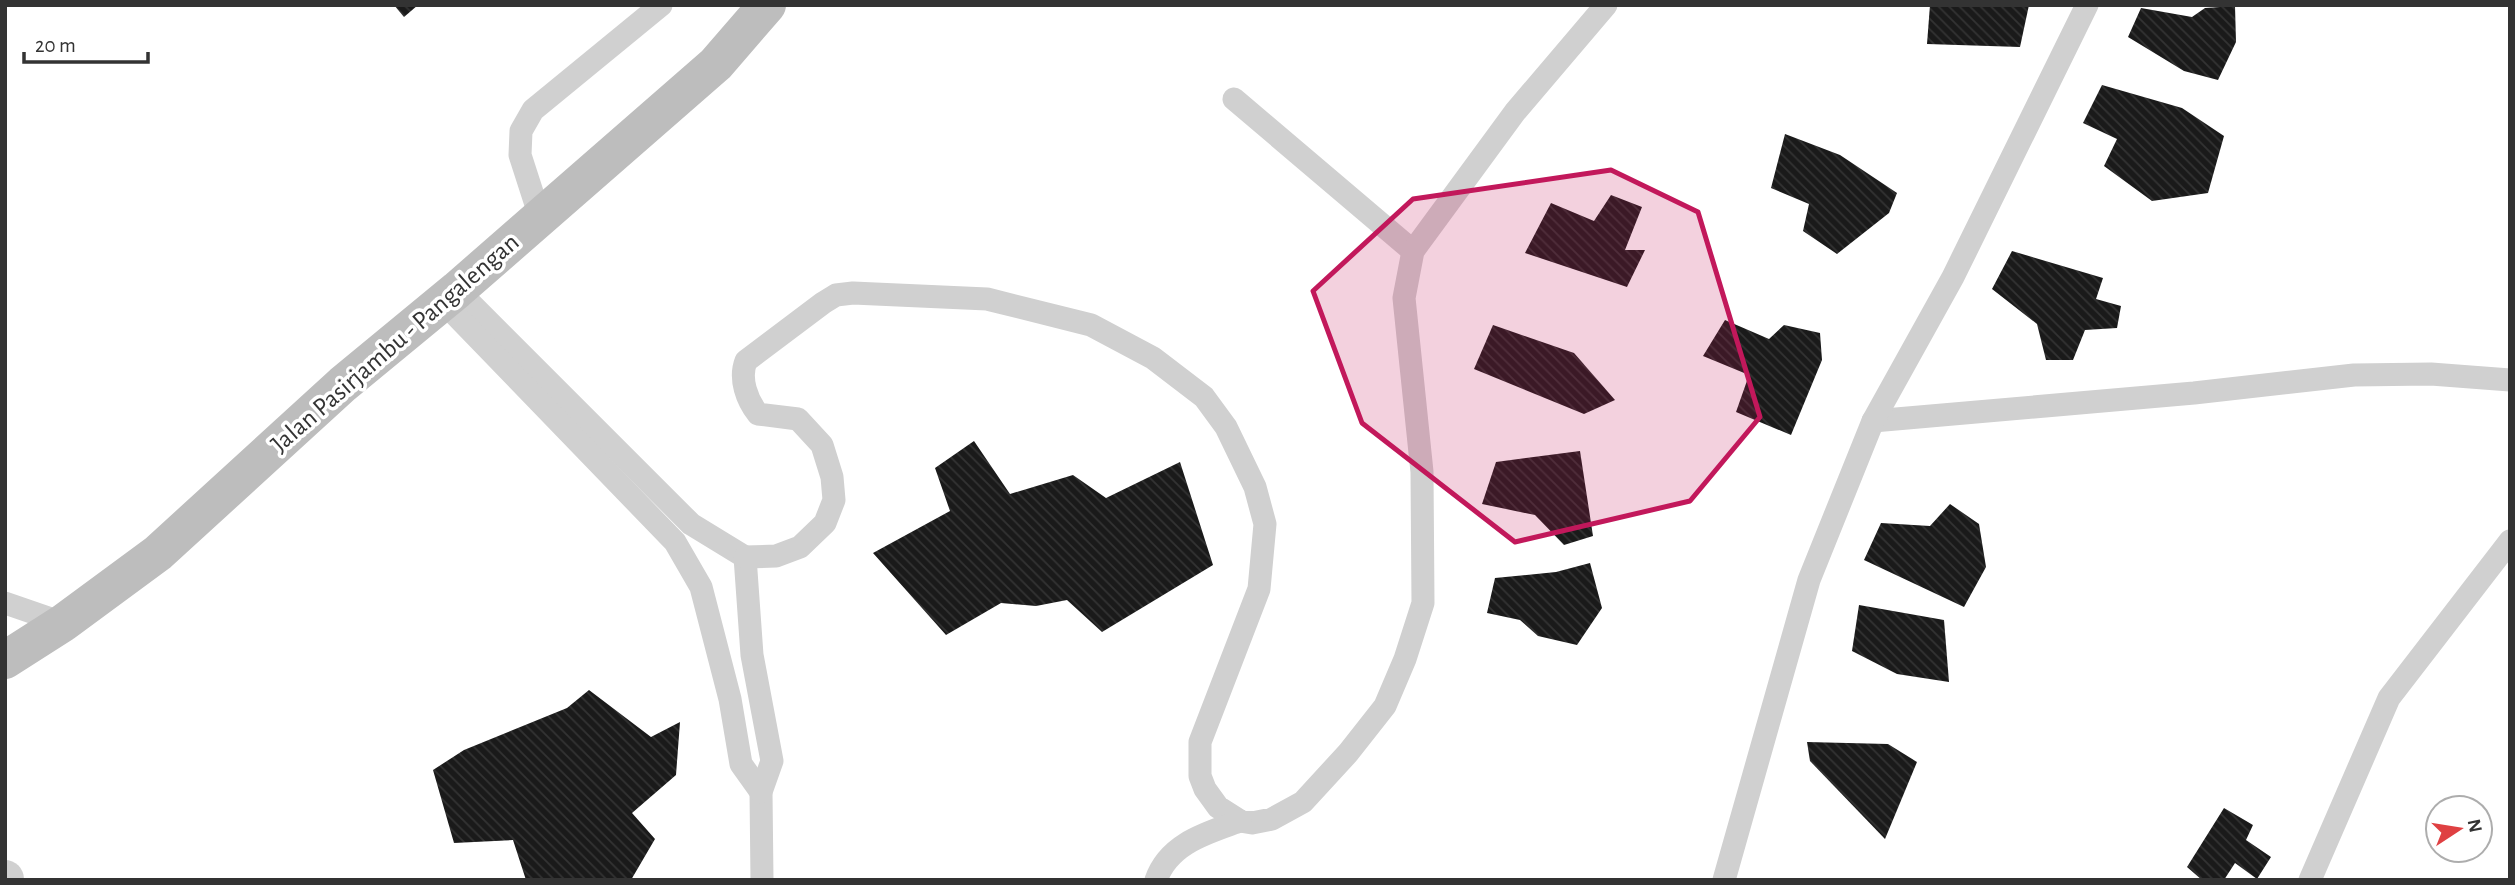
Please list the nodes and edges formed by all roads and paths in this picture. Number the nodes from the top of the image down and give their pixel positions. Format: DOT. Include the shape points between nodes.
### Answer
graph roads {
  1 [pos="661,5"];
  2 [pos="767,5"];
  3 [pos="1606,5"];
  4 [pos="2087,5"];
  5 [pos="1234,99"];
  6 [pos="540,217"];
  7 [pos="1413,251"];
  8 [pos="450,296"];
  9 [pos="527,374"];
  10 [pos="2510,380"];
  11 [pos="1873,421"];
  12 [pos="691,524"];
  13 [pos="2510,541"];
  14 [pos="675,542"];
  15 [pos="745,557"];
  16 [pos="5,603"];
  17 [pos="63,623"];
  18 [pos="5,660"];
  19 [pos="761,792"];
  20 [pos="1240,821"];
  21 [pos="762,880"];
  22 [pos="1156,880"];
  23 [pos="1724,880"];
  24 [pos="2310,880"];
  1 -- 6 [label="lane" via="533,110 521,131 520,155"];
  2 -- 6 [label="main road, Jalan Pasirjambu - Pangalengan" via="716,64"];
  3 -- 7 [label="lane" via="1514,112"];
  4 -- 11 [label="lane" via="1953,277"];
  5 -- 7 [label="lane"];
  6 -- 8 [label="main road, Jalan Pasirjambu - Pangalengan"];
  7 -- 20 [label="lane" via="1404,298 1422,472 1423,603 1385,706 1348,753 1303,802 1272,819"];
  8 -- 9 [label="lane"];
  8 -- 17 [label="main road, Jalan Pasirjambu - Pangalengan" via="343,384 158,553"];
  9 -- 12 [label="lane"];
  9 -- 14 [label="lane"];
  10 -- 11 [label="lane" via="2354,375"];
  11 -- 23 [label="lane" via="1809,580"];
  12 -- 14 [label="lane"];
  12 -- 15 [label="lane"];
  13 -- 24 [label="lane" via="2389,698"];
  14 -- 19 [label="lane" via="701,587 730,699 741,764"];
  15 -- 19 [label="lane" via="752,655 772,761"];
  15 -- 20 [label="lane" via="776,556 800,547 830,512 832,477 822,445 798,419 758,414 742,376 746,361 836,295 987,299 1091,325 1143,352 1204,397 1219,417 1255,487 1265,524 1259,589 1199,742 1205,789 1218,807"];
  16 -- 17 [label="lane"];
  17 -- 18 [label="main road, Jalan Pasirjambu - Pangalengan"];
  19 -- 21 [label="lane"];
  20 -- 22 [label="lane" via="1200,835 1176,850"];
}
